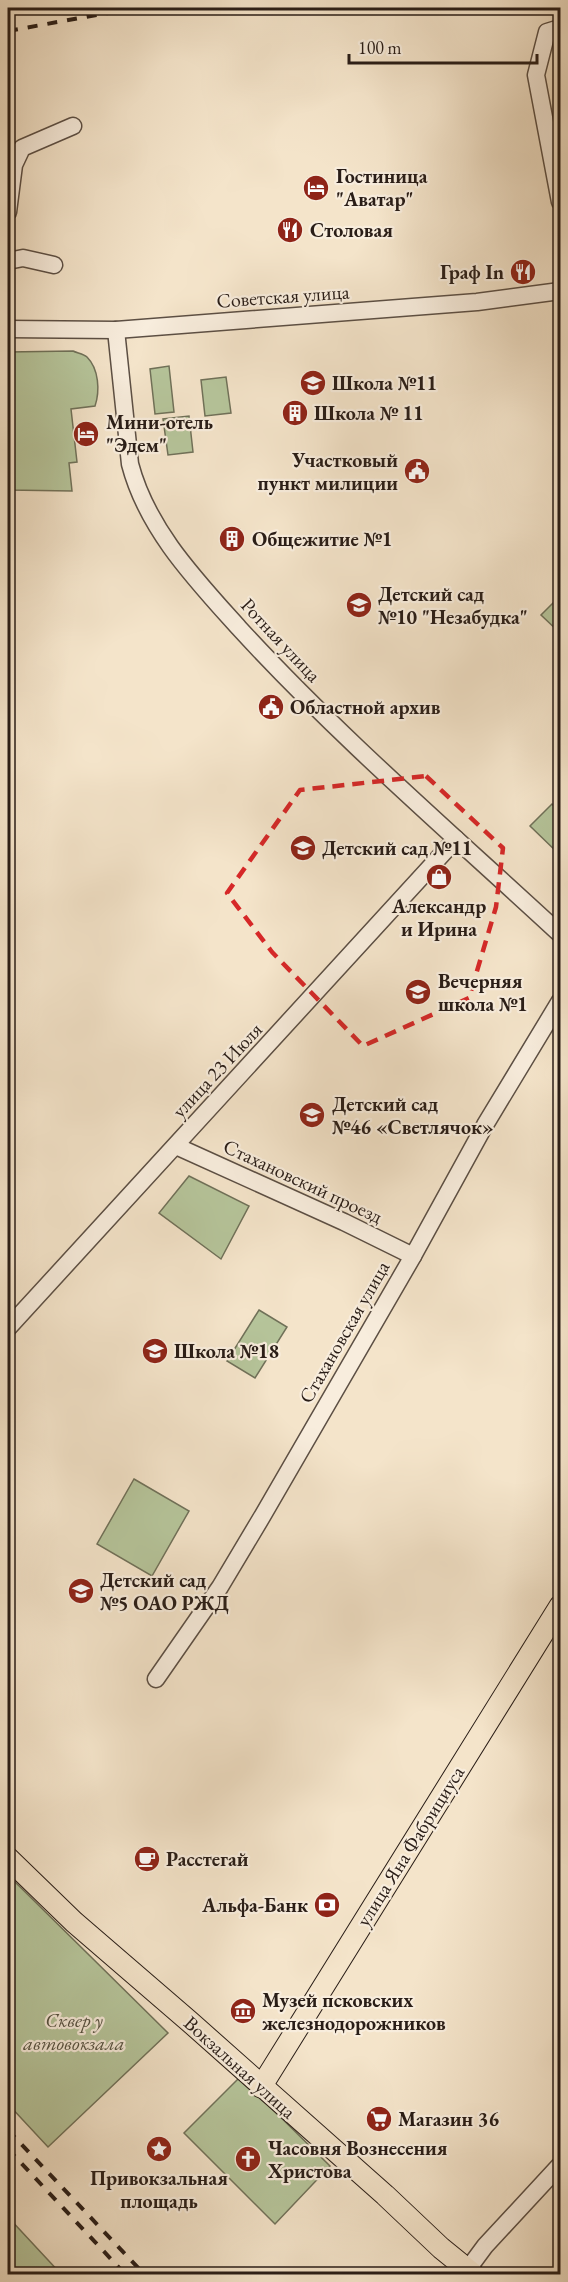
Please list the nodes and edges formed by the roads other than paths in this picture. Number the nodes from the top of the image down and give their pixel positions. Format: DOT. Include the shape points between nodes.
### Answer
graph roads {
  1 [pos="561,28"];
  2 [pos="73,126"];
  3 [pos="561,202"];
  4 [pos="8,212"];
  5 [pos="8,261"];
  6 [pos="54,265"];
  7 [pos="561,291"];
  8 [pos="8,326"];
  9 [pos="116,330"];
  10 [pos="456,839"];
  11 [pos="561,934"];
  12 [pos="561,1001"];
  13 [pos="176,1146"];
  14 [pos="413,1256"];
  15 [pos="8,1328"];
  16 [pos="561,1606"];
  17 [pos="156,1679"];
  18 [pos="8,1858"];
  19 [pos="261,2086"];
  20 [pos="561,2165"];
  21 [pos="470,2272"];
  1 -- 3 [label="street" via="547,32 536,75"];
  2 -- 4 [label="street" via="22,148 14,165"];
  5 -- 6 [label="street" via="23,258"];
  7 -- 9 [label="street, Советская улица" via="477,302"];
  8 -- 9 [label="street, Советская улица"];
  9 -- 10 [label="street, Ротная улица" via="130,464 146,509 175,553 277,669"];
  10 -- 11 [label="street, Ротная улица"];
  10 -- 13 [label="street, улица 23 Июля"];
  12 -- 14 [label="street, Стахановская улица" via="485,1125"];
  13 -- 14 [label="street, Стахановский проезд"];
  13 -- 15 [label="street, улица 23 Июля"];
  14 -- 17 [label="street, Стахановская улица" via="220,1587"];
  16 -- 19 [label="main road, улица Яна Фабрициуса"];
  18 -- 19 [label="main road, Вокзальная улица" via="74,1922"];
  19 -- 21 [label="main road, Вокзальная улица"];
  20 -- 21 [label="street" via="484,2246"];
}
